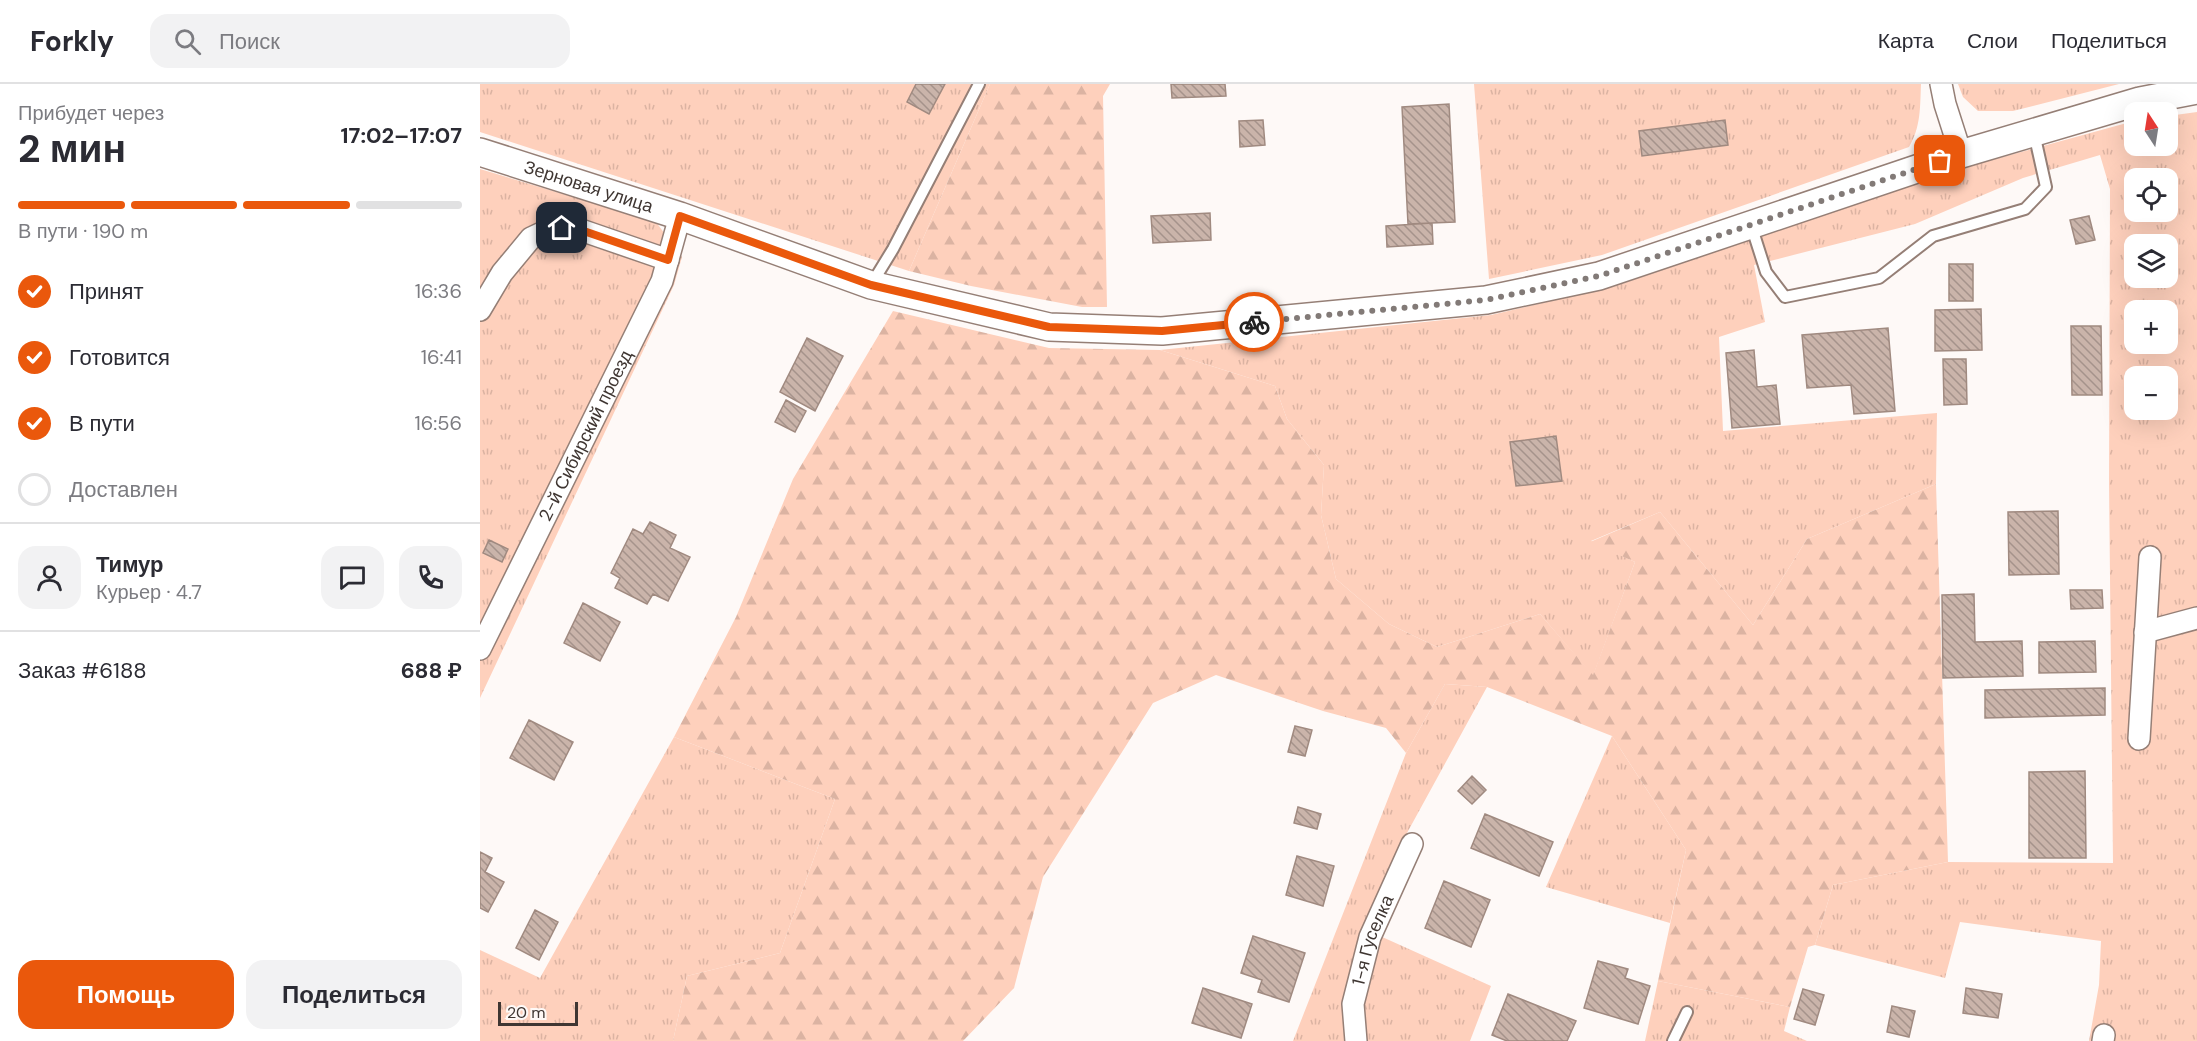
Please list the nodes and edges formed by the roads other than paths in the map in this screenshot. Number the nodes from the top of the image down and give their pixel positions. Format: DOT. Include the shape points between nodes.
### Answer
graph roads {
  1 [pos="979,84"];
  2 [pos="1941,84"];
  3 [pos="2197,90"];
  4 [pos="2034,132"];
  5 [pos="480,152"];
  6 [pos="1960,153"];
  7 [pos="680,216"];
  8 [pos="1751,225"];
  9 [pos="668,260"];
  10 [pos="871,285"];
  11 [pos="480,310"];
  12 [pos="2150,557"];
  13 [pos="2197,618"];
  14 [pos="2145,632"];
  15 [pos="480,649"];
  16 [pos="2139,739"];
  17 [pos="1412,844"];
  18 [pos="1687,1012"];
  19 [pos="1356,1041"];
  20 [pos="1673,1041"];
  1 -- 10 [label="lane"];
  2 -- 6 [label="street"];
  3 -- 4 [label="street, Зерновая улица" via="2140,97"];
  4 -- 6 [label="street, Зерновая улица"];
  4 -- 8 [label="lane" via="2046,187 2025,209 1933,236 1879,278 1785,297 1766,272"];
  5 -- 7 [label="street, Зерновая улица"];
  6 -- 8 [label="street, Зерновая улица"];
  7 -- 9 [label="street, 2-й Сибирский проезд"];
  7 -- 10 [label="street, Зерновая улица"];
  8 -- 10 [label="street, Зерновая улица" via="1599,276 1486,300 1162,331 1049,327"];
  9 -- 11 [label="street" via="575,228 550,229 531,238 502,273"];
  9 -- 15 [label="street, 2-й Сибирский проезд" via="662,281"];
  12 -- 14 [label="street"];
  13 -- 14 [label="street"];
  14 -- 16 [label="street"];
  17 -- 19 [label="street, 1-я Гуселка" via="1370,937 1353,1004"];
  18 -- 20 [label="lane"];
}
